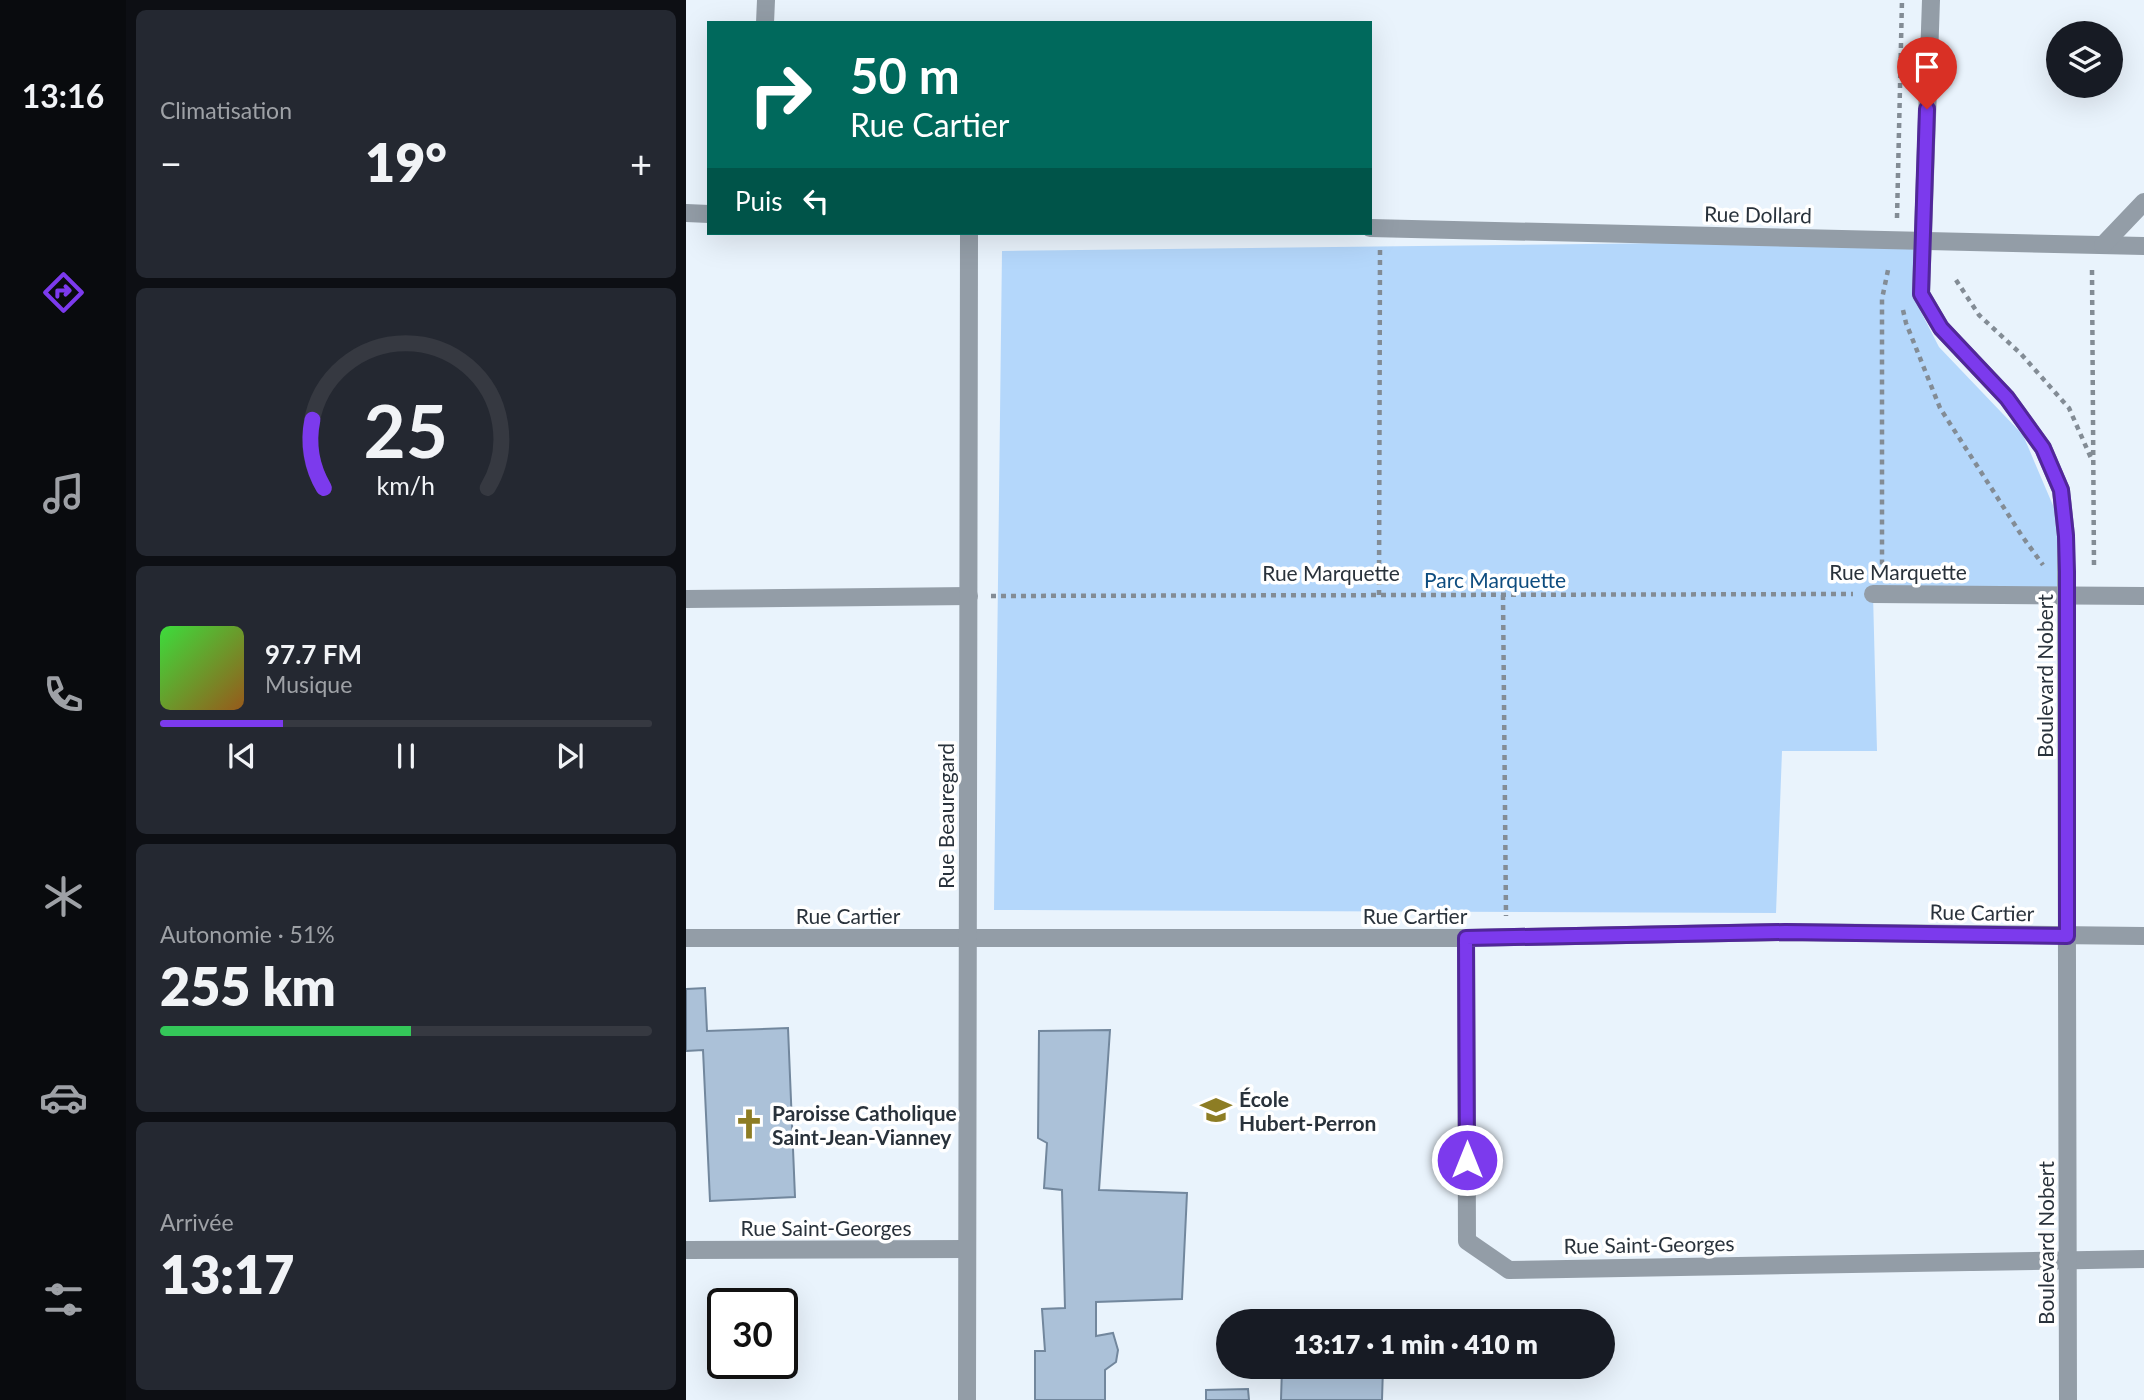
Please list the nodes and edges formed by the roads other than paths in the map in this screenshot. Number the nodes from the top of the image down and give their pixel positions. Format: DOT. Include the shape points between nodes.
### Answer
graph roads {
  1 [pos="766,0"];
  2 [pos="1931,0"];
  3 [pos="765,21"];
  4 [pos="2144,202"];
  5 [pos="686,213"];
  6 [pos="707,214"];
  7 [pos="1375,228"];
  8 [pos="969,235"];
  9 [pos="1923,240"];
  10 [pos="2103,245"];
  11 [pos="2144,246"];
  12 [pos="1873,594"];
  13 [pos="969,596"];
  14 [pos="2067,596"];
  15 [pos="2144,596"];
  16 [pos="686,599"];
  17 [pos="2067,936"];
  18 [pos="2144,936"];
  19 [pos="686,938"];
  20 [pos="968,938"];
  21 [pos="1466,938"];
  22 [pos="967,1249"];
  23 [pos="686,1250"];
  24 [pos="2068,1259"];
  25 [pos="2144,1259"];
  26 [pos="967,1400"];
  27 [pos="2068,1400"];
  1 -- 3 [label="street"];
  2 -- 9 [label="street, Boulevard Nobert"];
  4 -- 10 [label="street"];
  5 -- 6 [label="street"];
  7 -- 9 [label="street, Rue Dollard"];
  8 -- 13 [label="street, Rue Beauregard"];
  9 -- 10 [label="street, Rue Dollard"];
  9 -- 14 [label="street, Boulevard Nobert" via="1921,294 1941,328 2007,398 2043,448 2061,490"];
  10 -- 11 [label="street, Rue Dollard"];
  12 -- 14 [label="street, Rue Marquette"];
  13 -- 16 [label="street"];
  13 -- 20 [label="street, Rue Beauregard"];
  14 -- 15 [label="street, Rue Marquette"];
  14 -- 17 [label="street, Boulevard Nobert"];
  17 -- 18 [label="street, Rue Cartier"];
  17 -- 21 [label="street, Rue Cartier" via="1785,932"];
  17 -- 24 [label="street, Boulevard Nobert"];
  19 -- 20 [label="street, Rue Cartier"];
  20 -- 21 [label="street, Rue Cartier"];
  20 -- 22 [label="street, Rue Beauregard"];
  21 -- 24 [label="street, Rue Saint-Georges" via="1467,1241 1509,1270"];
  22 -- 23 [label="street, Rue Saint-Georges"];
  22 -- 26 [label="street, Rue Beauregard"];
  24 -- 25 [label="street, Rue Saint-Georges"];
  24 -- 27 [label="street, Boulevard Nobert"];
}
